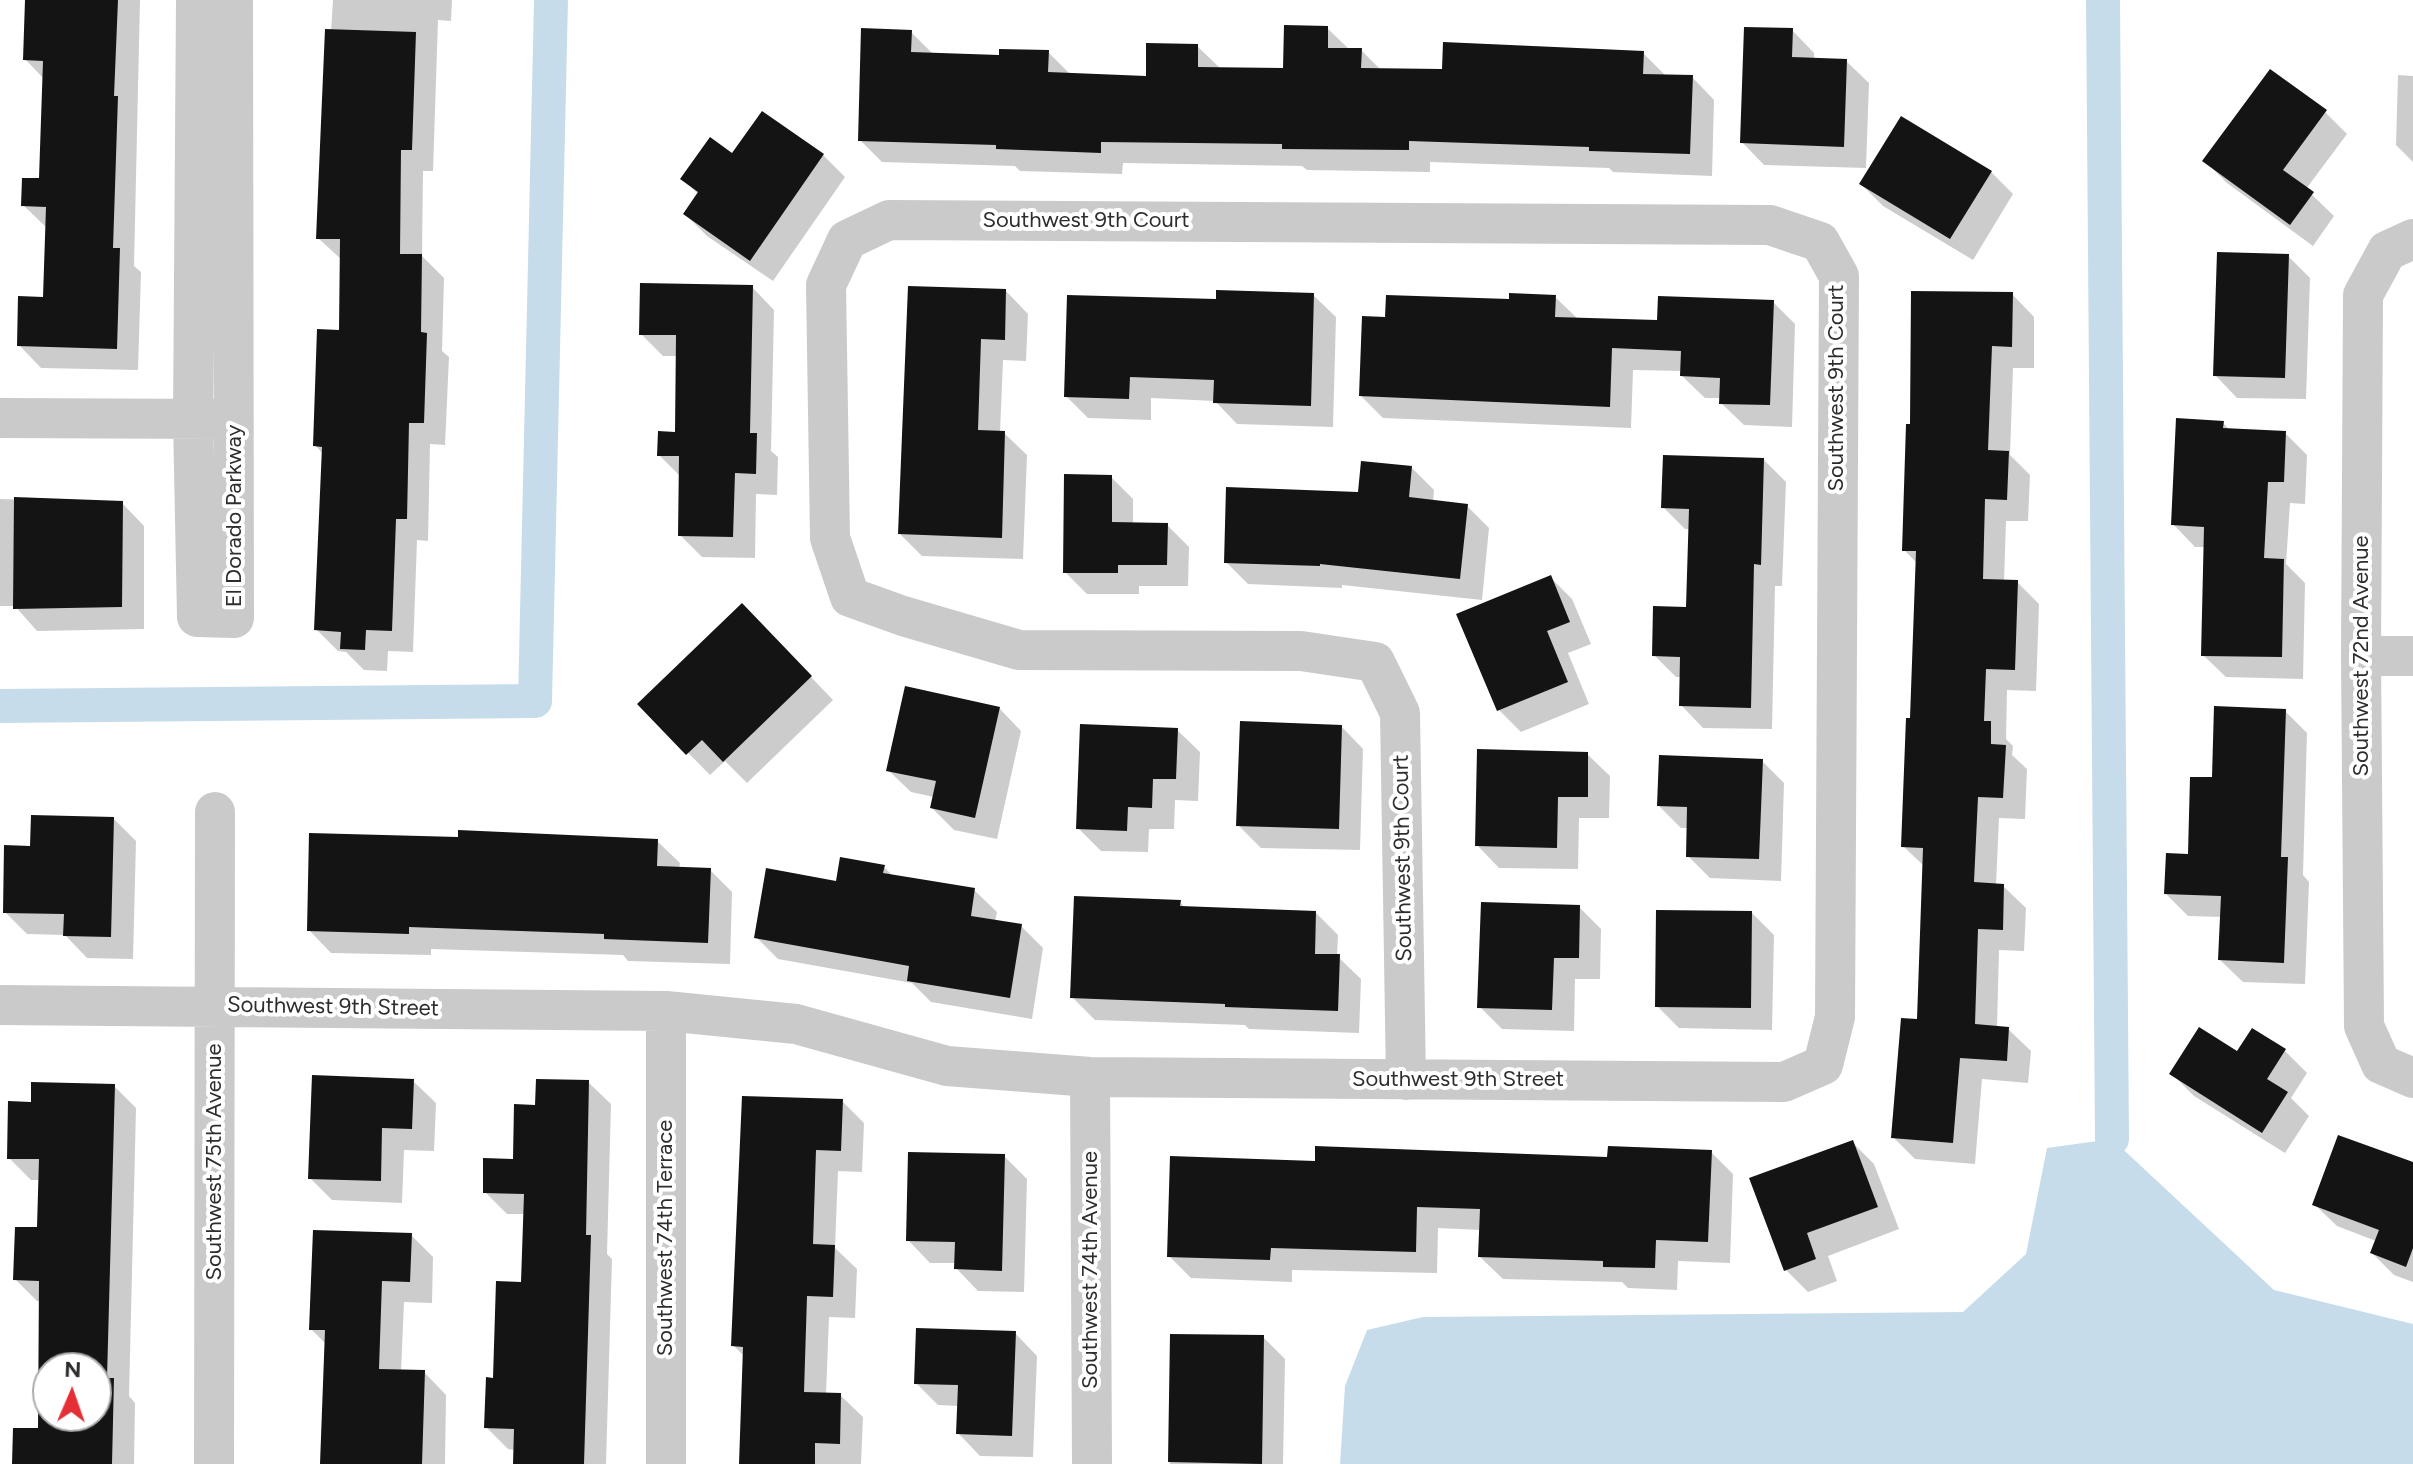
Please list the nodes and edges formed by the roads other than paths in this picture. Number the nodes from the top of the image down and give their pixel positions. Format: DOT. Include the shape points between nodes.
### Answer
graph roads {
  1 [pos="196,0"];
  2 [pos="233,0"];
  3 [pos="2400,245"];
  4 [pos="0,418"];
  5 [pos="235,419"];
  6 [pos="193,420"];
  7 [pos="2361,656"];
  8 [pos="2413,656"];
  9 [pos="215,812"];
  10 [pos="0,1005"];
  11 [pos="215,1006"];
  12 [pos="666,1011"];
  13 [pos="1823,1065"];
  14 [pos="2397,1071"];
  15 [pos="1090,1077"];
  16 [pos="1406,1080"];
  17 [pos="214,1464"];
  18 [pos="666,1464"];
  19 [pos="1092,1464"];
  1 -- 6 [label="street, El Dorado Parkway"];
  2 -- 5 [label="street, El Dorado Parkway"];
  3 -- 7 [label="street, Southwest 72nd Avenue" via="2363,295"];
  4 -- 6 [label="street"];
  5 -- 6 [label="street"];
  5 -- 6 [label="street, El Dorado Parkway" via="216,618"];
  7 -- 8 [label="street"];
  7 -- 14 [label="street, Southwest 72nd Avenue" via="2364,1026"];
  9 -- 11 [label="street, Southwest 75th Avenue"];
  10 -- 11 [label="street, Southwest 9th Street"];
  11 -- 12 [label="street, Southwest 9th Street"];
  11 -- 17 [label="street, Southwest 75th Avenue"];
  12 -- 15 [label="street, Southwest 9th Street" via="796,1024 947,1066"];
  12 -- 18 [label="street, Southwest 74th Terrace"];
  13 -- 16 [label="street, Southwest 9th Street" via="1784,1082"];
  13 -- 16 [label="street, Southwest 9th Court" via="1835,1017 1839,276 1820,242 1770,225 889,220 847,240 826,285 830,538 850,597 1019,650 1301,651 1375,662 1400,713"];
  15 -- 16 [label="street, Southwest 9th Street"];
  15 -- 19 [label="street, Southwest 74th Avenue"];
}
